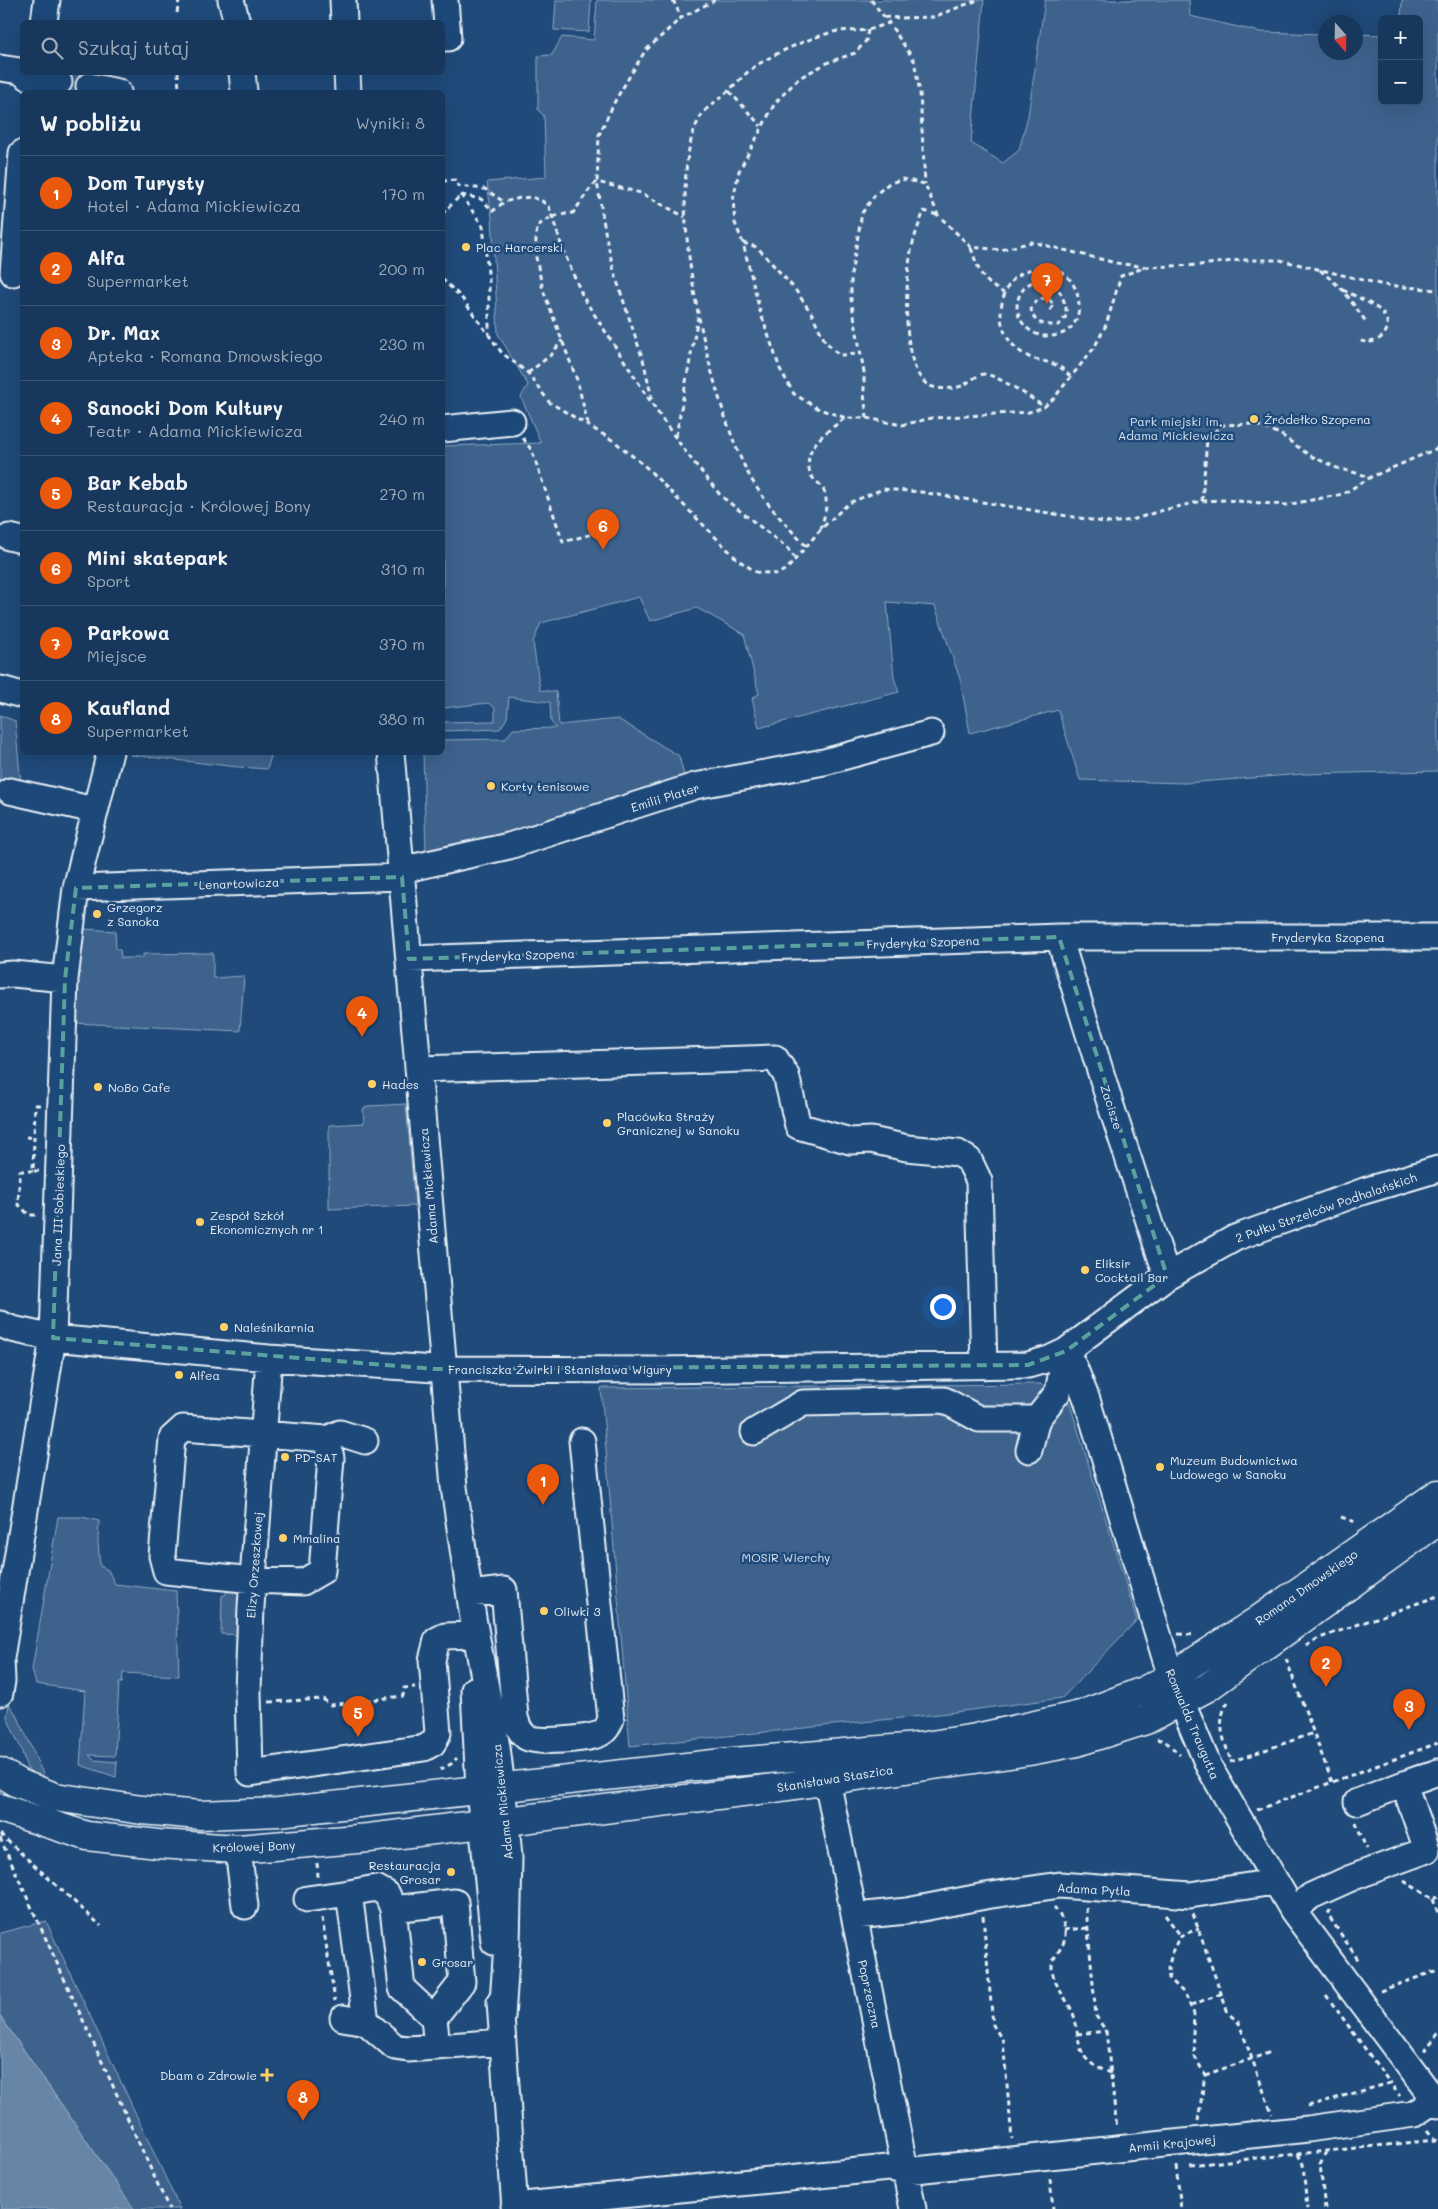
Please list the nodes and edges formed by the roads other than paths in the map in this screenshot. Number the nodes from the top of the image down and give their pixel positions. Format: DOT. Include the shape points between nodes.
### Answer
graph roads {
  1 [pos="47,0"];
  2 [pos="231,0"];
  3 [pos="342,0"];
  4 [pos="445,0"];
  5 [pos="44,20"];
  6 [pos="236,20"];
  7 [pos="344,20"];
  8 [pos="445,38"];
  9 [pos="0,68"];
  10 [pos="20,71"];
  11 [pos="242,75"];
  12 [pos="347,75"];
  13 [pos="89,86"];
  14 [pos="108,90"];
  15 [pos="244,90"];
  16 [pos="348,90"];
  17 [pos="20,177"];
  18 [pos="12,274"];
  19 [pos="512,422"];
  20 [pos="445,429"];
  21 [pos="931,733"];
  22 [pos="109,755"];
  23 [pos="391,755"];
  24 [pos="10,791"];
  25 [pos="94,810"];
  26 [pos="401,874"];
  27 [pos="76,888"];
  28 [pos="1059,937"];
  29 [pos="1438,937"];
  30 [pos="409,958"];
  31 [pos="0,975"];
  32 [pos="65,979"];
  33 [pos="418,1069"];
  34 [pos="1438,1169"];
  35 [pos="1167,1276"];
  36 [pos="0,1324"];
  37 [pos="53,1338"];
  38 [pos="1066,1350"];
  39 [pos="269,1358"];
  40 [pos="984,1366"];
  41 [pos="443,1370"];
  42 [pos="1037,1418"];
  43 [pos="754,1432"];
  44 [pos="264,1434"];
  45 [pos="327,1439"];
  46 [pos="365,1441"];
  47 [pos="582,1441"];
  48 [pos="1029,1450"];
  49 [pos="1438,1494"];
  50 [pos="1438,1521"];
  51 [pos="253,1580"];
  52 [pos="471,1616"];
  53 [pos="0,1659"];
  54 [pos="1171,1677"];
  55 [pos="0,1693"];
  56 [pos="1181,1702"];
  57 [pos="0,1772"];
  58 [pos="1438,1772"];
  59 [pos="827,1780"];
  60 [pos="1404,1784"];
  61 [pos="491,1788"];
  62 [pos="1357,1802"];
  63 [pos="0,1808"];
  64 [pos="494,1822"];
  65 [pos="238,1849"];
  66 [pos="1274,1882"];
  67 [pos="348,1893"];
  68 [pos="313,1898"];
  69 [pos="245,1906"];
  70 [pos="393,1909"];
  71 [pos="1293,1911"];
  72 [pos="854,1916"];
  73 [pos="434,2018"];
  74 [pos="503,2042"];
  75 [pos="436,2047"];
  76 [pos="1436,2103"];
  77 [pos="906,2171"];
  78 [pos="515,2207"];
  79 [pos="914,2209"];
  1 -- 5 [label="street"];
  2 -- 6 [label="street"];
  3 -- 7 [label="street"];
  4 -- 8 [label="street" via="448,38"];
  9 -- 10 [label="street"];
  11 -- 15 [label="street"];
  12 -- 16 [label="street"];
  13 -- 14 [label="street"];
  17 -- 18 [label="street"];
  19 -- 20 [label="street"];
  21 -- 26 [label="street, Emilii Plater" via="824,762 695,786 510,846"];
  22 -- 25 [label="street, Jana III Sobieskiego"];
  23 -- 26 [label="street, Adama Mickiewicza"];
  24 -- 25 [label="street"];
  25 -- 27 [label="street, Jana III Sobieskiego"];
  26 -- 27 [label="street, Lenartowicza"];
  26 -- 30 [label="street, Adama Mickiewicza"];
  27 -- 32 [label="street, Jana III Sobieskiego"];
  28 -- 29 [label="street, Fryderyka Szopena"];
  28 -- 30 [label="street, Fryderyka Szopena"];
  28 -- 35 [label="street, Zacisze"];
  30 -- 33 [label="street, Adama Mickiewicza"];
  31 -- 32 [label="street"];
  32 -- 37 [label="street, Jana III Sobieskiego"];
  33 -- 40 [label="street" via="775,1058 786,1075 798,1126 850,1141 870,1140 958,1153 969,1160 979,1181"];
  33 -- 41 [label="street, Adama Mickiewicza"];
  34 -- 35 [label="street, 2 Pułku Strzelców Podhalańskich" via="1235,1238"];
  35 -- 38 [label="street, 2 Pułku Strzelców Podhalańskich"];
  36 -- 37 [label="street, Franciszka Żwirki i Stanisława Wigury"];
  37 -- 39 [label="street, Franciszka Żwirki i Stanisława Wigury"];
  37 -- 53 [label="street, Jana III Sobieskiego"];
  38 -- 40 [label="street, Franciszka Żwirki i Stanisława Wigury" via="1028,1365"];
  38 -- 42 [label="street" via="1058,1392"];
  38 -- 54 [label="street, Romualda Traugutta" via="1087,1400"];
  39 -- 41 [label="street, Franciszka Żwirki i Stanisława Wigury"];
  39 -- 44 [label="street, Elizy Orzeszkowej"];
  40 -- 41 [label="street, Franciszka Żwirki i Stanisława Wigury"];
  41 -- 52 [label="street, Adama Mickiewicza"];
  42 -- 43 [label="street" via="979,1419 944,1400 803,1403"];
  42 -- 48 [label="street"];
  44 -- 45 [label="street"];
  44 -- 51 [label="street, Elizy Orzeszkowej"];
  44 -- 51 [label="street" via="183,1428 172,1438 162,1556 166,1571"];
  45 -- 46 [label="street" via="340,1433"];
  45 -- 51 [label="street" via="331,1458 322,1571 303,1582"];
  47 -- 52 [label="street" via="611,1719 606,1730 598,1735 539,1742 527,1738 518,1728 515,1717 504,1590"];
  49 -- 54 [label="main road, Romana Dmowskiego" via="1257,1622"];
  50 -- 56 [label="main road, Romana Dmowskiego" via="1208,1687"];
  51 -- 52 [label="street, Elizy Orzeszkowej" via="248,1703 250,1773 424,1748 433,1743 438,1733 432,1660 437,1640"];
  52 -- 61 [label="street, Adama Mickiewicza"];
  53 -- 55 [label="street, Jana III Sobieskiego"];
  54 -- 56 [label="street, Romualda Traugutta"];
  54 -- 61 [label="main road, Stanisława Staszica" via="1081,1715 976,1738 918,1747 732,1762"];
  56 -- 59 [label="main road, Stanisława Staszica" via="1146,1720 1077,1742"];
  56 -- 66 [label="street, Romualda Traugutta" via="1209,1768"];
  57 -- 61 [label="main road" via="18,1783 55,1797 200,1815 278,1812"];
  58 -- 60 [label="street"];
  59 -- 64 [label="main road, Stanisława Staszica"];
  59 -- 72 [label="street, Poprzeczna"];
  60 -- 62 [label="street"];
  60 -- 71 [label="street" via="1427,1850 1311,1896"];
  61 -- 64 [label="street, Adama Mickiewicza"];
  63 -- 65 [label="main road, Królowej Bony" via="87,1836"];
  64 -- 65 [label="main road, Królowej Bony" via="369,1838"];
  64 -- 74 [label="street, Adama Mickiewicza"];
  65 -- 69 [label="street"];
  66 -- 71 [label="street, Romualda Traugutta"];
  66 -- 72 [label="street, Adama Pytla" via="1190,1895 1060,1885 907,1911"];
  67 -- 68 [label="street"];
  67 -- 70 [label="street" via="376,1888 387,1894"];
  67 -- 75 [label="street" via="350,2015 395,2047"];
  70 -- 73 [label="street" via="402,1988"];
  70 -- 73 [label="street" via="455,1902 462,1982"];
  71 -- 76 [label="street, Romualda Traugutta"];
  72 -- 77 [label="street, Poprzeczna"];
  73 -- 75 [label="street"];
  74 -- 75 [label="street"];
  74 -- 78 [label="street, Adama Mickiewicza"];
  76 -- 77 [label="street, Armii Krajowej" via="1414,2114 1308,2129"];
  77 -- 78 [label="street, Armii Krajowej" via="888,2168"];
  77 -- 79 [label="street, Poprzeczna"];
}
